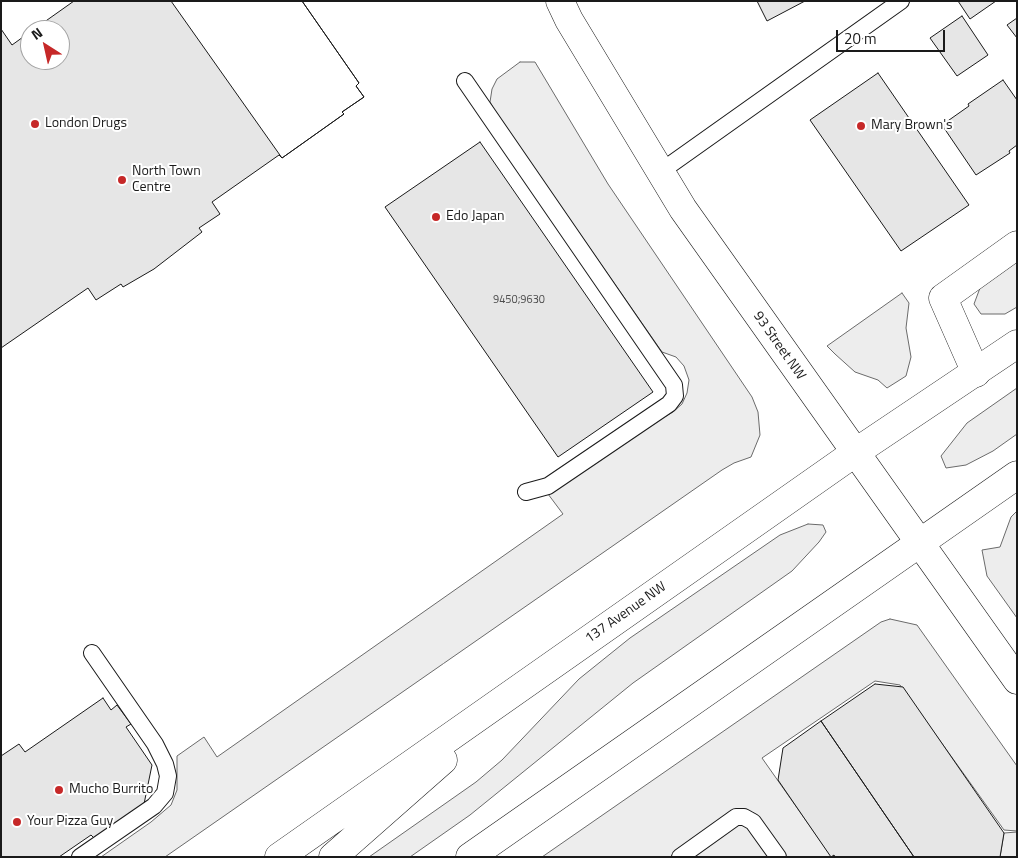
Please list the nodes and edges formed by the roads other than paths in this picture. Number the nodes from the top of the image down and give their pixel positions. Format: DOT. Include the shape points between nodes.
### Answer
graph roads {
  1 [pos="560,1"];
  2 [pos="901,1"];
  3 [pos="465,81"];
  4 [pos="660,172"];
  5 [pos="1017,245"];
  6 [pos="1017,344"];
  7 [pos="976,372"];
  8 [pos="856,452"];
  9 [pos="1017,475"];
  10 [pos="526,492"];
  11 [pos="921,543"];
  12 [pos="92,653"];
  13 [pos="543,671"];
  14 [pos="1017,680"];
  15 [pos="80,857"];
  16 [pos="279,857"];
  17 [pos="333,857"];
  18 [pos="470,857"];
  19 [pos="680,857"];
  20 [pos="778,857"];
  1 -- 4 [label="main road, 93 Street NW" via="568,20"];
  2 -- 4 [label="lane"];
  3 -- 10 [label="lane" via="674,385 675,396 669,404 548,486"];
  4 -- 8 [label="main road, 93 Street NW"];
  5 -- 7 [label="main road" via="943,298"];
  6 -- 7 [label="main road, 137 Avenue NW"];
  7 -- 8 [label="main road, 137 Avenue NW"];
  8 -- 11 [label="main road, 93 Street NW"];
  8 -- 13 [label="main road, 137 Avenue NW"];
  9 -- 11 [label="main road"];
  11 -- 14 [label="main road, 93 Street NW"];
  11 -- 18 [label="main road"];
  12 -- 15 [label="lane" via="155,744 168,776 165,793 154,806"];
  13 -- 16 [label="main road, 137 Avenue NW"];
  13 -- 17 [label="main road"];
  19 -- 20 [label="lane" via="736,818 744,817 753,822"];
}
